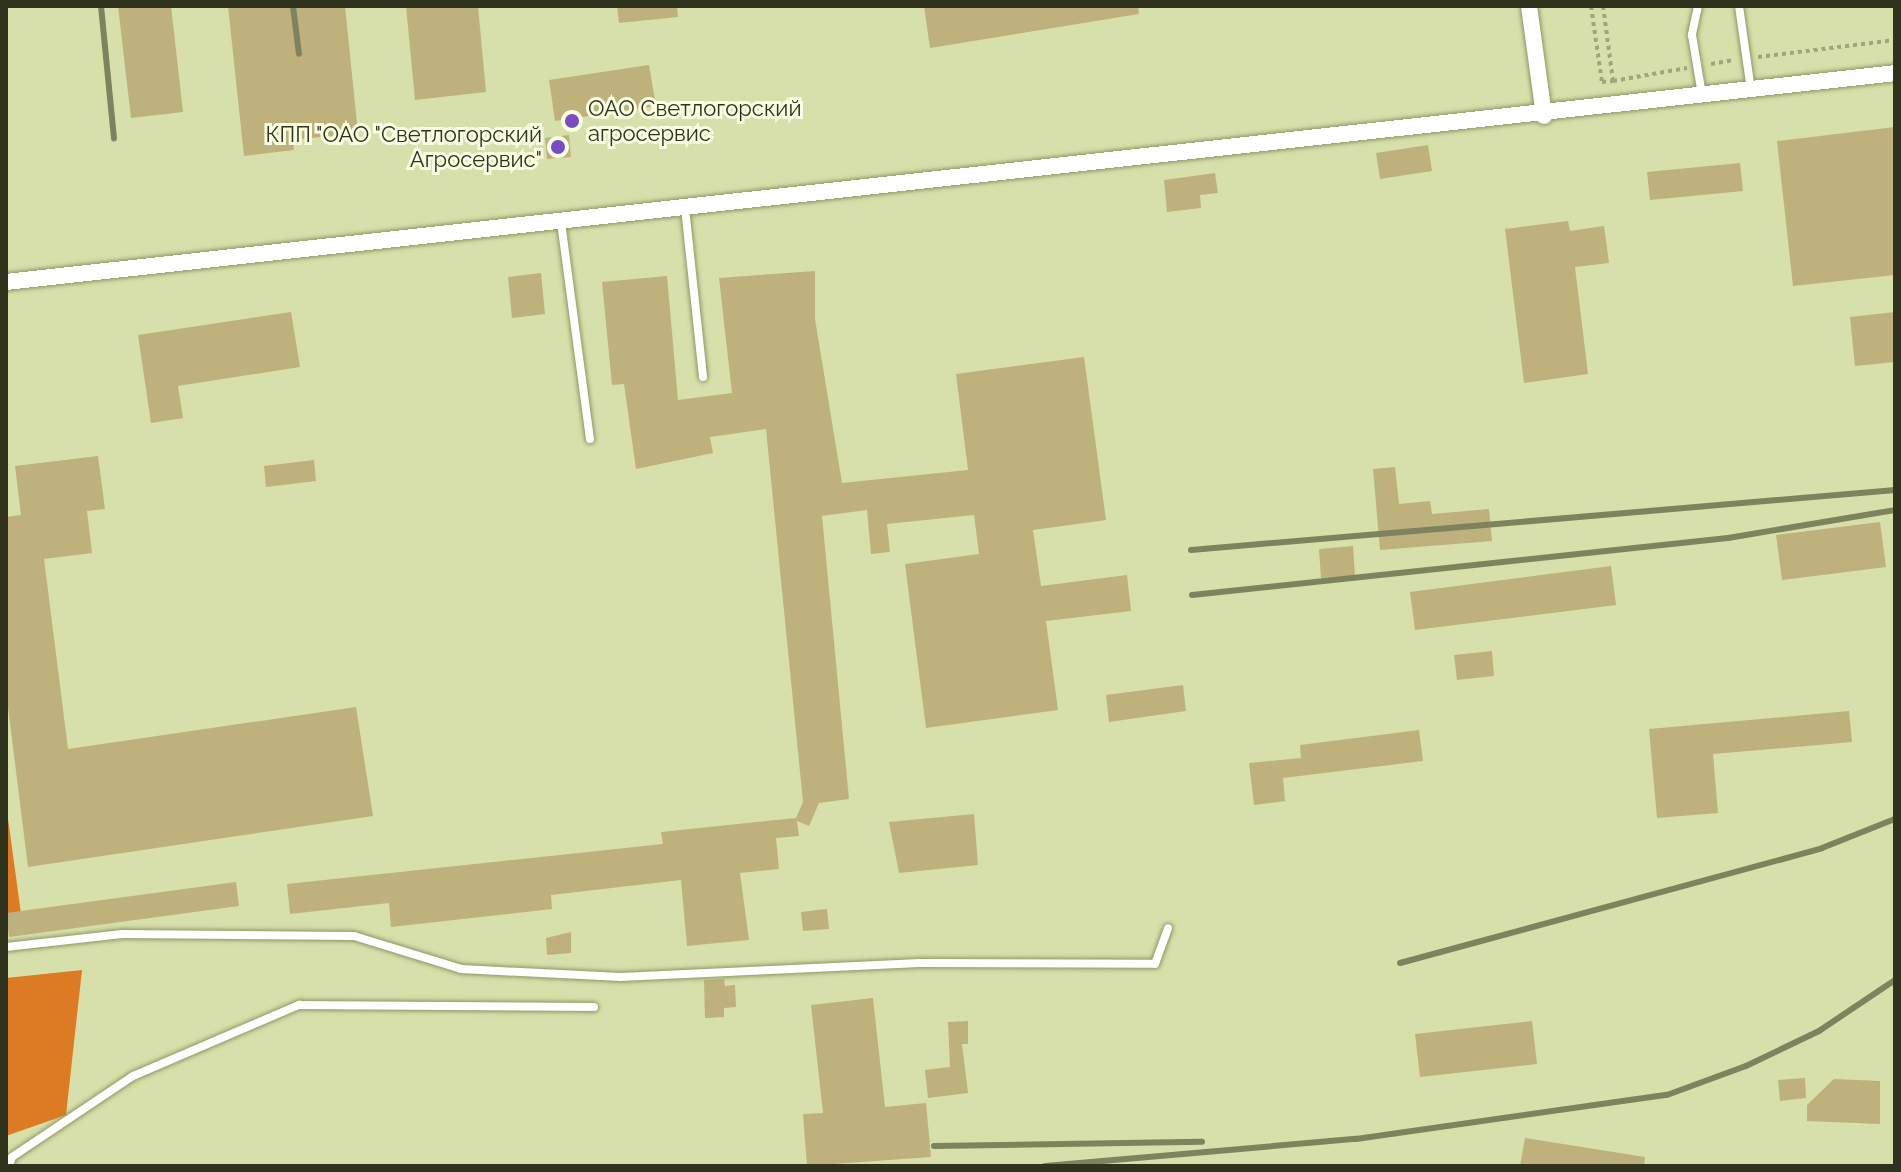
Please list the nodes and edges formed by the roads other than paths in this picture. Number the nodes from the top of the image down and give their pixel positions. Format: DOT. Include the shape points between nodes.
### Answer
graph roads {
  1 [pos="1529,6"];
  2 [pos="1698,6"];
  3 [pos="1739,6"];
  4 [pos="1895,73"];
  5 [pos="1751,90"];
  6 [pos="1702,96"];
  7 [pos="1544,116"];
  8 [pos="685,208"];
  9 [pos="561,222"];
  10 [pos="6,282"];
  11 [pos="703,377"];
  12 [pos="590,439"];
  13 [pos="1168,928"];
  14 [pos="6,947"];
  15 [pos="594,1007"];
  16 [pos="9,1166"];
  1 -- 7 [label="street"];
  2 -- 6 [label="lane" via="1692,35"];
  3 -- 5 [label="lane"];
  4 -- 5 [label="street"];
  5 -- 6 [label="street"];
  6 -- 7 [label="street"];
  7 -- 8 [label="street"];
  8 -- 9 [label="street"];
  8 -- 11 [label="lane"];
  9 -- 10 [label="street"];
  9 -- 12 [label="lane"];
  13 -- 14 [label="lane" via="1155,964 920,963 621,977 461,969 354,936 122,934"];
  15 -- 16 [label="lane" via="299,1005 133,1076 12,1157"];
}
